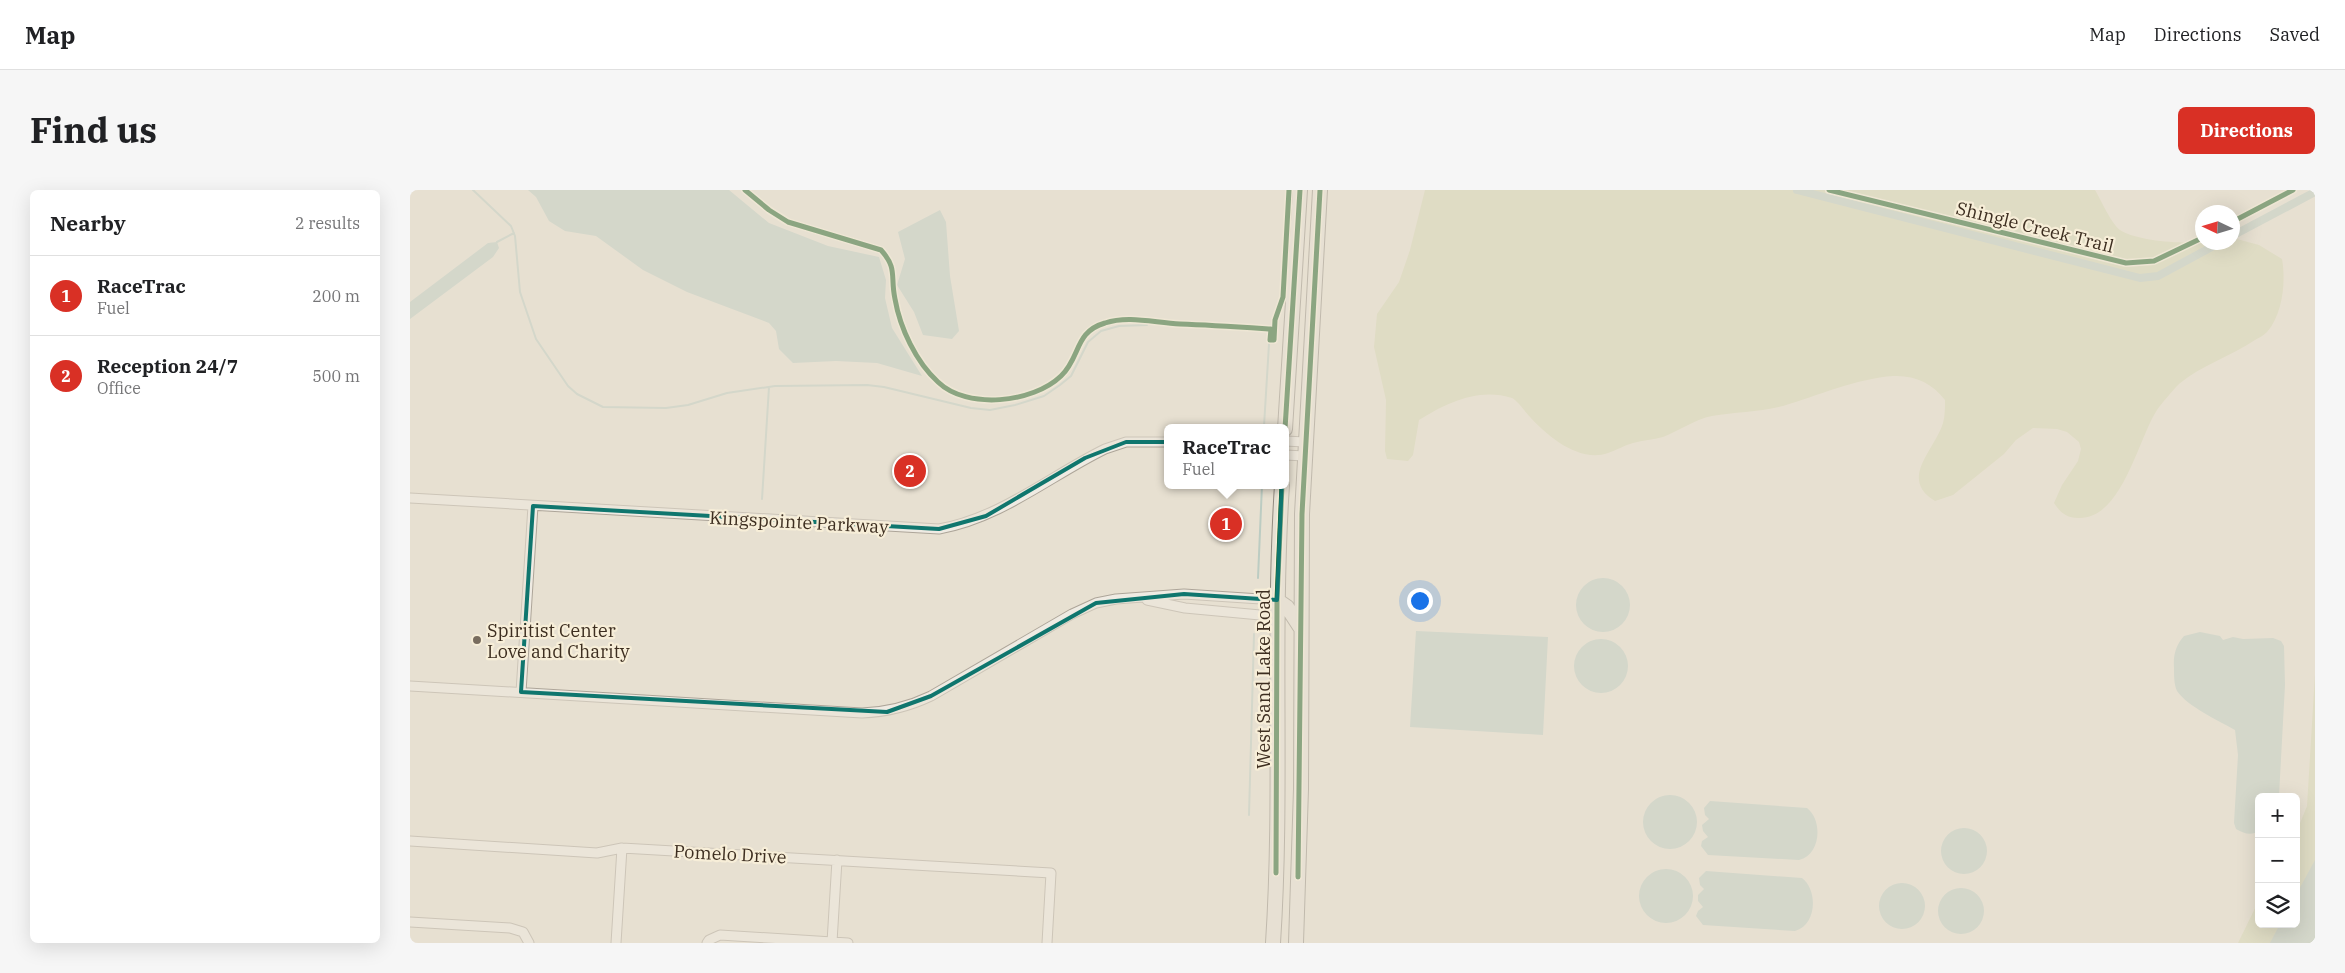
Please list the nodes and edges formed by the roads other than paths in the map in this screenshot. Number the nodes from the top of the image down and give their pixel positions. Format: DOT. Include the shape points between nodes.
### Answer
graph roads {
  1 [pos="1300,190"];
  2 [pos="1320,190"];
  3 [pos="1285,424"];
  4 [pos="1164,442"];
  5 [pos="1289,443"];
  6 [pos="1305,449"];
  7 [pos="1289,454"];
  8 [pos="1282,489"];
  9 [pos="410,498"];
  10 [pos="533,506"];
  11 [pos="1139,599"];
  12 [pos="1277,600"];
  13 [pos="1300,627"];
  14 [pos="1276,628"];
  15 [pos="410,686"];
  16 [pos="521,692"];
  17 [pos="410,842"];
  18 [pos="622,848"];
  19 [pos="837,860"];
  20 [pos="410,922"];
  21 [pos="708,941"];
  22 [pos="832,942"];
  23 [pos="529,943"];
  24 [pos="616,943"];
  25 [pos="848,943"];
  26 [pos="1047,943"];
  27 [pos="1273,943"];
  28 [pos="1296,943"];
  1 -- 3 [label="main road"];
  2 -- 6 [label="main road"];
  4 -- 10 [label="street, Kingspointe Parkway" via="1126,442 1105,449 986,516 939,529"];
  5 -- 6 [label="street"];
  6 -- 7 [label="street"];
  6 -- 13 [label="main road"];
  8 -- 12 [label="main road, West Sand Lake Road"];
  9 -- 10 [label="street, Kingspointe Parkway"];
  10 -- 16 [label="street"];
  11 -- 12 [label="street" via="1184,594"];
  11 -- 14 [label="street" via="1185,608 1260,615 1268,618"];
  11 -- 16 [label="street" via="1096,603 931,696 887,712"];
  12 -- 13 [label="main road" via="1291,612"];
  12 -- 14 [label="main road, West Sand Lake Road"];
  13 -- 28 [label="main road" via="1301,802"];
  14 -- 27 [label="main road, West Sand Lake Road" via="1277,824"];
  15 -- 16 [label="street"];
  17 -- 18 [label="street, Pomelo Drive" via="597,853"];
  18 -- 19 [label="street, Pomelo Drive"];
  18 -- 24 [label="street"];
  19 -- 22 [label="street"];
  19 -- 26 [label="street, Pomelo Drive" via="1051,873"];
  20 -- 23 [label="street" via="510,928 523,932"];
  21 -- 22 [label="street" via="720,935"];
  22 -- 25 [label="street"];
}
